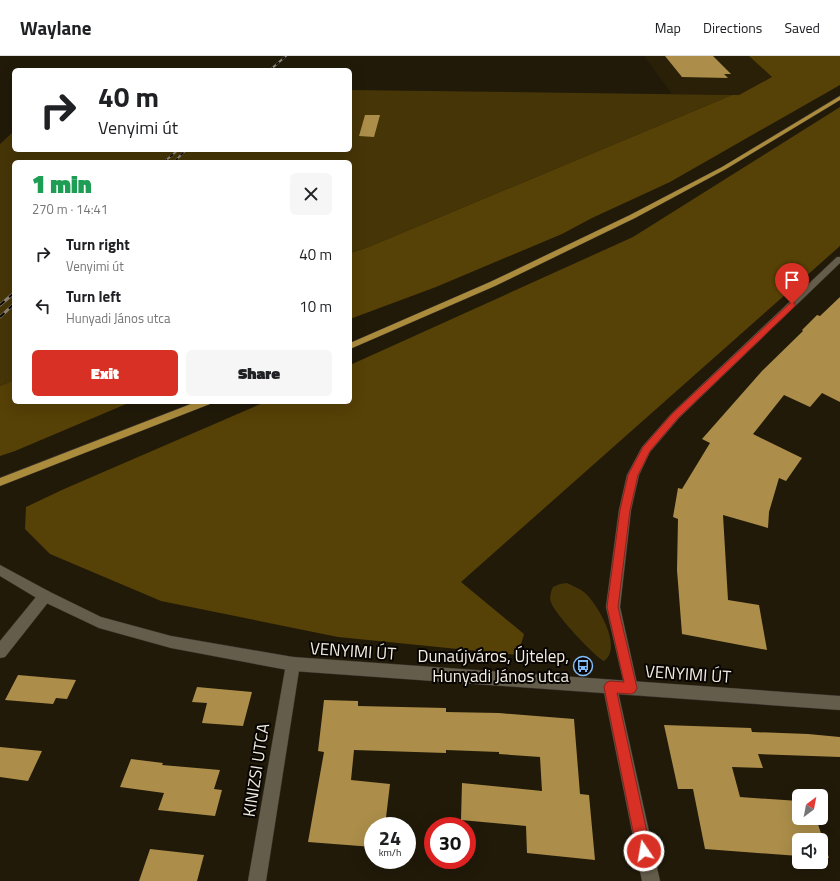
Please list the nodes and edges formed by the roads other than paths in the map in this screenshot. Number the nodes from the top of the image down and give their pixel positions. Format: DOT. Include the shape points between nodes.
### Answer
graph roads {
  1 [pos="840,98"];
  2 [pos="840,259"];
  3 [pos="352,345"];
  4 [pos="201,404"];
  5 [pos="0,482"];
  6 [pos="0,570"];
  7 [pos="45,596"];
  8 [pos="0,652"];
  9 [pos="293,664"];
  10 [pos="610,687"];
  11 [pos="631,688"];
  12 [pos="840,703"];
  13 [pos="257,881"];
  14 [pos="650,881"];
  1 -- 3 [label="main road" via="723,168 576,245"];
  2 -- 11 [label="street" via="675,416 646,450 633,475 625,510 613,607"];
  4 -- 5 [label="main road"];
  6 -- 7 [label="street, VENYIMI ÚT"];
  7 -- 8 [label="street"];
  7 -- 9 [label="street, VENYIMI ÚT" via="99,622 171,642"];
  9 -- 10 [label="street, VENYIMI ÚT"];
  9 -- 13 [label="street, KINIZSI UTCA"];
  10 -- 11 [label="street, VENYIMI ÚT"];
  10 -- 14 [label="street"];
  11 -- 12 [label="street, VENYIMI ÚT"];
}
